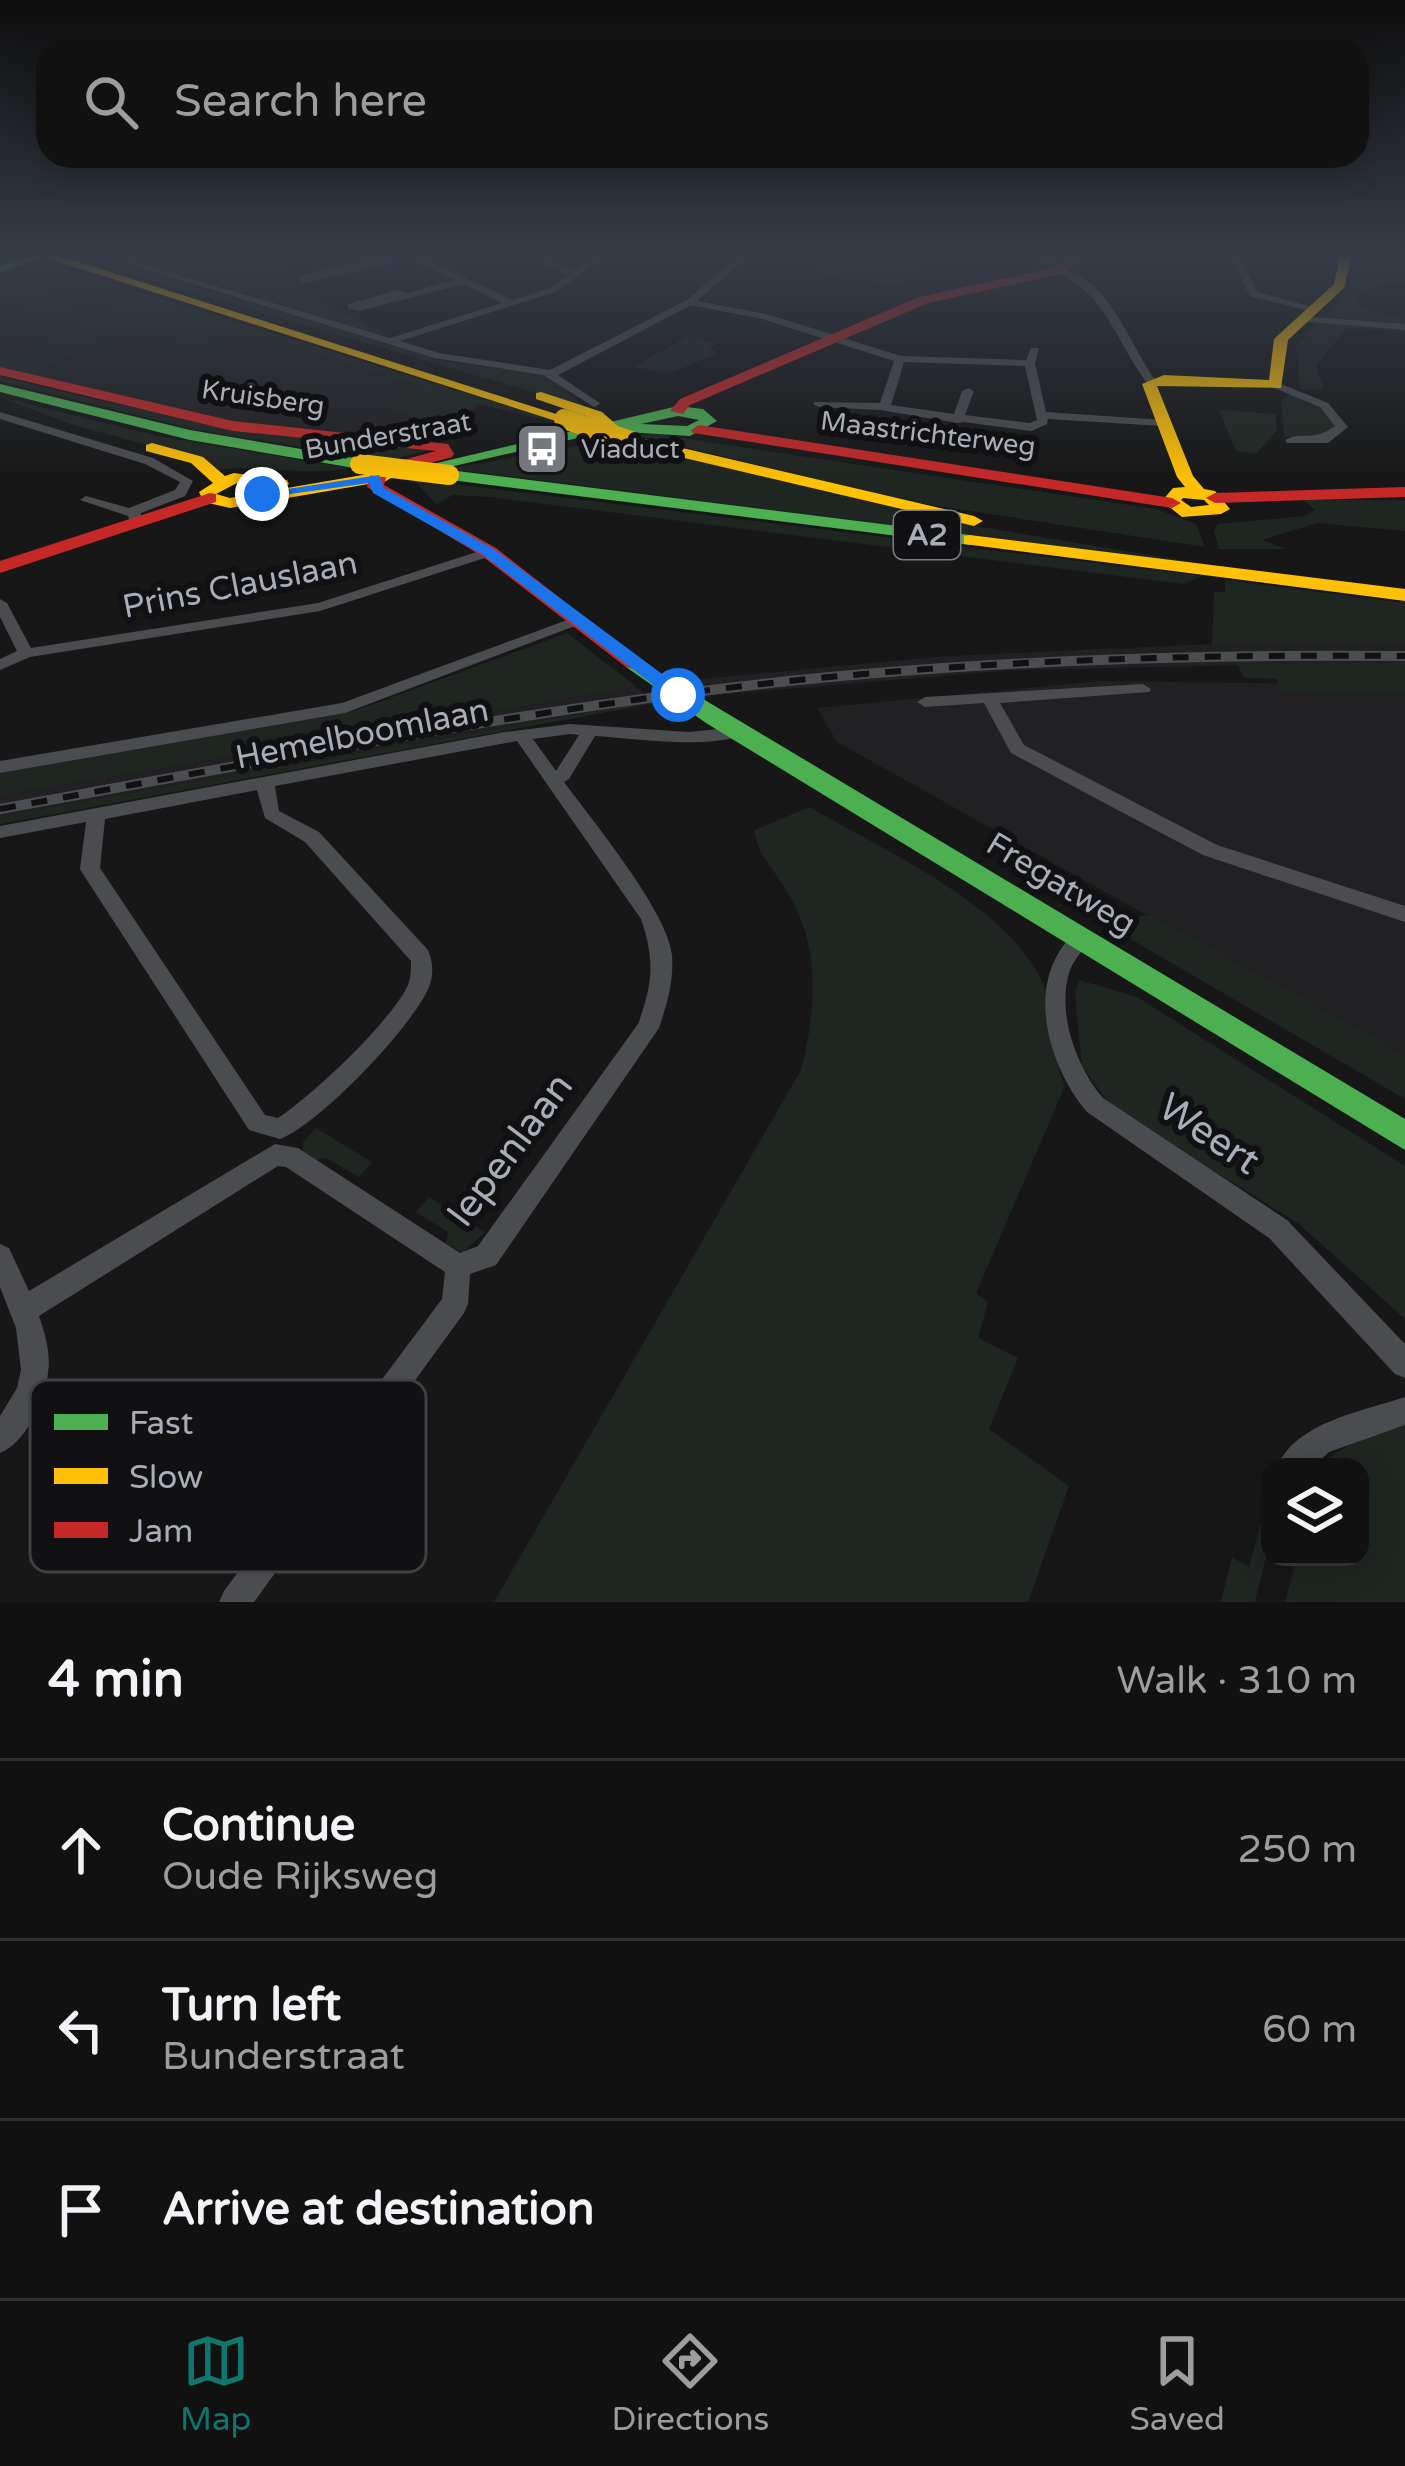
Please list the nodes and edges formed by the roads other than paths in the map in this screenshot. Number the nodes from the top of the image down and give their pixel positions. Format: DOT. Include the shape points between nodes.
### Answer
graph roads {
  1 [pos="280,331"];
  2 [pos="311,331"];
  3 [pos="357,331"];
  4 [pos="427,331"];
  5 [pos="450,331"];
  6 [pos="634,331"];
  7 [pos="807,331"];
  8 [pos="855,331"];
  9 [pos="1124,331"];
  10 [pos="1294,331"];
  11 [pos="834,340"];
  12 [pos="391,341"];
  13 [pos="425,352"];
  14 [pos="900,359"];
  15 [pos="0,371"];
  16 [pos="551,374"];
  17 [pos="1151,381"];
  18 [pos="1276,385"];
  19 [pos="0,388"];
  20 [pos="968,391"];
  21 [pos="819,404"];
  22 [pos="883,407"];
  23 [pos="0,410"];
  24 [pos="1042,415"];
  25 [pos="686,417"];
  26 [pos="958,420"];
  27 [pos="1163,423"];
  28 [pos="612,424"];
  29 [pos="1291,440"];
  30 [pos="520,445"];
  31 [pos="447,465"];
  32 [pos="367,471"];
  33 [pos="264,488"];
  34 [pos="216,489"];
  35 [pos="1405,492"];
  36 [pos="1192,495"];
  37 [pos="86,500"];
  38 [pos="134,518"];
  39 [pos="489,552"];
  40 [pos="1280,554"];
  41 [pos="1219,559"];
  42 [pos="0,567"];
  43 [pos="1405,582"];
  44 [pos="1405,595"];
  45 [pos="0,603"];
  46 [pos="578,620"];
  47 [pos="26,652"];
  48 [pos="0,665"];
  49 [pos="1143,689"];
  50 [pos="991,699"];
  51 [pos="925,702"];
  52 [pos="590,730"];
  53 [pos="738,732"];
  54 [pos="523,735"];
  55 [pos="0,767"];
  56 [pos="552,780"];
  57 [pos="265,783"];
  58 [pos="96,814"];
  59 [pos="0,832"];
  60 [pos="1405,914"];
  61 [pos="1081,938"];
  62 [pos="1405,1136"];
  63 [pos="277,1142"];
  64 [pos="0,1257"];
  65 [pos="458,1266"];
  66 [pos="23,1310"];
  67 [pos="1405,1364"];
  68 [pos="35,1380"];
  69 [pos="399,1380"];
  70 [pos="30,1392"];
  71 [pos="1405,1411"];
  72 [pos="0,1439"];
  73 [pos="1302,1458"];
  74 [pos="257,1572"];
  75 [pos="235,1602"];
  1 -- 28 [label="main road, A2, bridge" via="564,419"];
  2 -- 28 [label="main road, A2"];
  3 -- 12 [label="street"];
  4 -- 12 [label="street"];
  5 -- 13 [label="street"];
  6 -- 16 [label="street"];
  7 -- 11 [label="street"];
  8 -- 11 [label="main road, Bunderstraat"];
  9 -- 17 [label="street"];
  10 -- 18 [label="main road" via="1278,345"];
  11 -- 14 [label="street"];
  11 -- 25 [label="main road, Bunderstraat"];
  12 -- 13 [label="street"];
  13 -- 16 [label="street"];
  14 -- 22 [label="street"];
  14 -- 24 [label="street" via="1033,357"];
  15 -- 31 [label="main road, Kruisberg" via="198,420 442,446"];
  16 -- 28 [label="street"];
  17 -- 18 [label="main road"];
  17 -- 27 [label="main road"];
  18 -- 29 [label="street" via="1324,405 1342,428 1324,440"];
  19 -- 32 [label="main road, A2"];
  20 -- 26 [label="street"];
  21 -- 22 [label="street"];
  22 -- 26 [label="street"];
  23 -- 34 [label="main road" via="194,459"];
  23 -- 38 [label="street" via="188,481"];
  24 -- 26 [label="street" via="1030,427"];
  24 -- 27 [label="street"];
  25 -- 28 [label="main road, Bunderstraat"];
  25 -- 36 [label="main road, Maastrichterweg" via="750,440"];
  27 -- 36 [label="main road"];
  28 -- 30 [label="main road, Bunderstraat"];
  28 -- 41 [label="main road, A2" via="904,507"];
  30 -- 31 [label="main road, Bunderstraat"];
  30 -- 32 [label="main road, Bunderstraat"];
  31 -- 32 [label="main road, A2, bridge"];
  31 -- 33 [label="main road, Bunderstraat"];
  31 -- 44 [label="main road, A2"];
  32 -- 33 [label="main road, Bunderstraat"];
  32 -- 39 [label="main road, Fregatweg" via="378,490"];
  33 -- 34 [label="main road"];
  34 -- 38 [label="main road"];
  35 -- 36 [label="main road, Maastrichterweg"];
  37 -- 38 [label="street"];
  38 -- 42 [label="main road"];
  39 -- 46 [label="main road, Fregatweg"];
  39 -- 47 [label="street, Prins Clauslaan" via="301,611"];
  40 -- 41 [label="main road, A2"];
  41 -- 43 [label="main road, A2"];
  45 -- 47 [label="street"];
  46 -- 53 [label="main road, Fregatweg"];
  46 -- 55 [label="street" via="345,708"];
  47 -- 48 [label="street, Prins Clauslaan"];
  49 -- 50 [label="street"];
  50 -- 51 [label="street"];
  50 -- 60 [label="street" via="1017,749 1118,803 1210,850"];
  52 -- 53 [label="street, Hemelboomlaan"];
  52 -- 54 [label="street, Hemelboomlaan"];
  52 -- 56 [label="street"];
  53 -- 61 [label="main road, Fregatweg"];
  54 -- 56 [label="street, Iepenlaan"];
  54 -- 57 [label="street, Hemelboomlaan"];
  56 -- 65 [label="street, Iepenlaan" via="650,917 662,952 660,993 648,1028 487,1256"];
  57 -- 58 [label="street, Hemelboomlaan"];
  57 -- 63 [label="street" via="272,814 312,837 421,956 423,971 408,1004"];
  58 -- 59 [label="street, Hemelboomlaan"];
  58 -- 63 [label="street" via="90,869"];
  61 -- 62 [label="main road, Fregatweg"];
  61 -- 67 [label="street, Weert" via="1058,977 1067,1069 1078,1087 1278,1229"];
  63 -- 65 [label="street"];
  63 -- 66 [label="street"];
  64 -- 66 [label="street"];
  65 -- 69 [label="street, Iepenlaan" via="455,1304"];
  66 -- 68 [label="street" via="38,1350"];
  70 -- 72 [label="street"];
  71 -- 73 [label="street" via="1320,1441"];
  74 -- 75 [label="street, Iepenlaan"];
}
